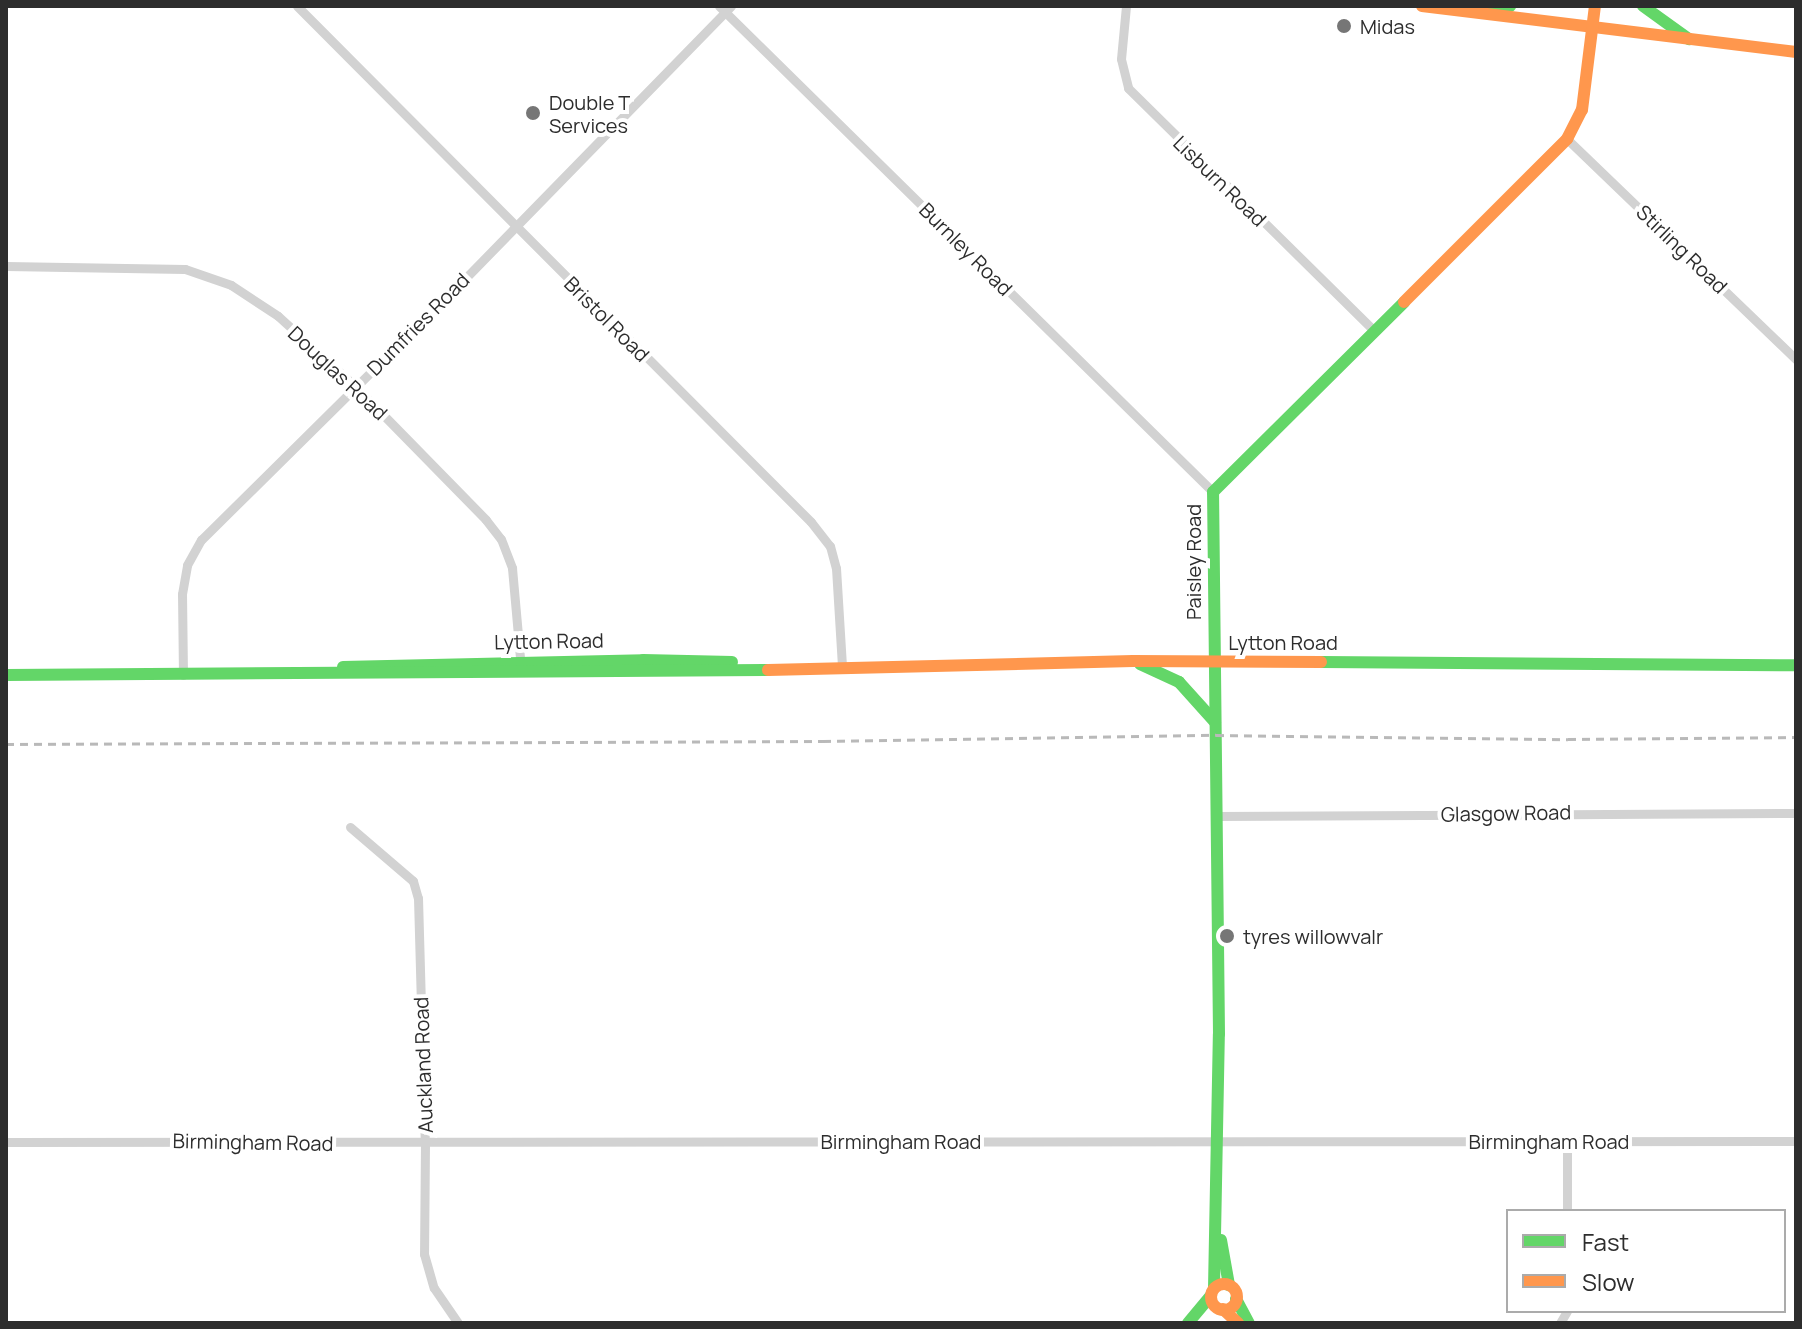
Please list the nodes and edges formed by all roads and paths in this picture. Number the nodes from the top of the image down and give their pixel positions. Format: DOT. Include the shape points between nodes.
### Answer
graph roads {
  1 [pos="297,6"];
  2 [pos="1126,6"];
  3 [pos="1422,6"];
  4 [pos="1510,6"];
  5 [pos="1595,6"];
  6 [pos="1643,6"];
  7 [pos="725,8"];
  8 [pos="1479,14"];
  9 [pos="1593,28"];
  10 [pos="1693,41"];
  11 [pos="1796,52"];
  12 [pos="1567,139"];
  13 [pos="514,227"];
  14 [pos="6,266"];
  15 [pos="1374,331"];
  16 [pos="1796,359"];
  17 [pos="355,386"];
  18 [pos="1213,492"];
  19 [pos="1133,661"];
  20 [pos="1214,662"];
  21 [pos="1796,665"];
  22 [pos="521,667"];
  23 [pos="842,667"];
  24 [pos="6,675"];
  25 [pos="183,675"];
  26 [pos="1216,725"];
  27 [pos="1796,813"];
  28 [pos="1216,816"];
  29 [pos="350,827"];
  30 [pos="1219,1139"];
  31 [pos="1567,1141"];
  32 [pos="1796,1141"];
  33 [pos="6,1142"];
  34 [pos="425,1144"];
  35 [pos="1567,1209"];
  36 [pos="1218,1221"];
  37 [pos="1229,1285"];
  38 [pos="1212,1292"];
  39 [pos="1236,1299"];
  40 [pos="1221,1309"];
  41 [pos="458,1323"];
  42 [pos="1191,1323"];
  43 [pos="1238,1323"];
  44 [pos="1249,1323"];
  1 -- 13 [label="street, Bristol Road"];
  2 -- 15 [label="street, Lisburn Road" via="1121,59 1128,88"];
  3 -- 8 [label="main road"];
  4 -- 8 [label="main road"];
  5 -- 9 [label="main road, Paisley Road"];
  6 -- 10 [label="main road"];
  7 -- 13 [label="street, Dumfries Road"];
  7 -- 18 [label="street, Burnley Road"];
  8 -- 9 [label="main road"];
  9 -- 10 [label="main road"];
  9 -- 12 [label="main road, Paisley Road" via="1582,110"];
  10 -- 11 [label="main road"];
  12 -- 15 [label="main road, Paisley Road"];
  12 -- 16 [label="street, Stirling Road"];
  13 -- 17 [label="street, Dumfries Road"];
  13 -- 23 [label="street, Bristol Road" via="830,546"];
  14 -- 17 [label="street, Douglas Road" via="159,266 209,275 278,316"];
  15 -- 18 [label="main road, Paisley Road"];
  17 -- 22 [label="street, Douglas Road" via="501,539 512,568"];
  17 -- 25 [label="street, Dumfries Road" via="201,540 187,565 182,594"];
  18 -- 20 [label="main road, Paisley Road"];
  19 -- 20 [label="main road, Lytton Road"];
  19 -- 23 [label="main road, Lytton Road"];
  19 -- 26 [label="main road" via="1179,682"];
  20 -- 21 [label="main road, Lytton Road"];
  20 -- 26 [label="main road, Paisley Road"];
  22 -- 23 [label="main road, Lytton Road"];
  22 -- 25 [label="main road, Lytton Road"];
  24 -- 25 [label="main road, Lytton Road"];
  26 -- 28 [label="main road, Paisley Road"];
  27 -- 28 [label="street, Glasgow Road"];
  28 -- 30 [label="main road, Paisley Road"];
  29 -- 34 [label="street, Auckland Road" via="413,881 418,898"];
  30 -- 31 [label="street, Birmingham Road"];
  30 -- 34 [label="street, Birmingham Road"];
  30 -- 36 [label="main road, Paisley Road"];
  31 -- 32 [label="street, Birmingham Road"];
  31 -- 35 [label="street"];
  33 -- 34 [label="street, Birmingham Road"];
  34 -- 41 [label="street, Auckland Road" via="424,1254 434,1288"];
  36 -- 37 [label="main road, Paisley Road"];
  36 -- 38 [label="main road, Paisley Road"];
  37 -- 38 [label="main road"];
  37 -- 39 [label="main road, Paisley Road"];
  38 -- 40 [label="main road"];
  38 -- 42 [label="main road"];
  39 -- 40 [label="main road" via="1231,1308"];
  39 -- 44 [label="main road"];
  40 -- 42 [label="main road"];
  40 -- 43 [label="main road"];
}
